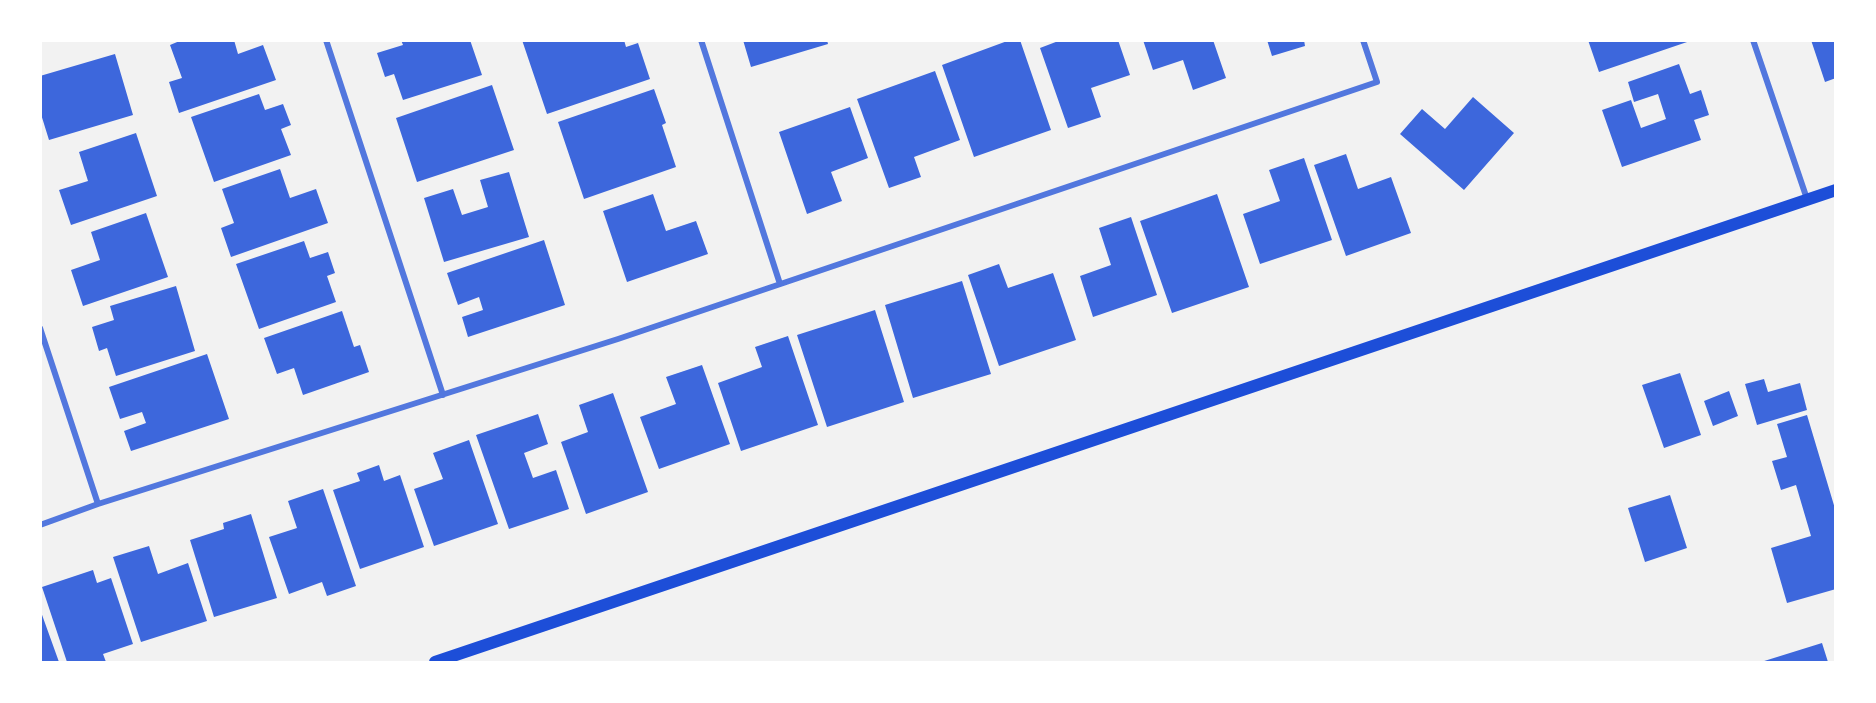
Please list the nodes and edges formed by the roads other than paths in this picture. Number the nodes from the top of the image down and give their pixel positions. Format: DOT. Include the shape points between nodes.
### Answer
graph roads {
  1 [pos="326,40"];
  2 [pos="701,40"];
  3 [pos="1363,40"];
  4 [pos="1753,40"];
  5 [pos="1836,190"];
  6 [pos="1807,200"];
  7 [pos="780,284"];
  8 [pos="40,328"];
  9 [pos="443,395"];
  10 [pos="98,504"];
  11 [pos="40,525"];
  12 [pos="435,663"];
  1 -- 9 [label="street"];
  2 -- 7 [label="street"];
  3 -- 7 [label="street" via="1377,82"];
  4 -- 6 [label="street"];
  5 -- 6 [label="main road"];
  6 -- 12 [label="main road"];
  7 -- 9 [label="street"];
  8 -- 10 [label="street"];
  9 -- 10 [label="street"];
  10 -- 11 [label="street"];
}
